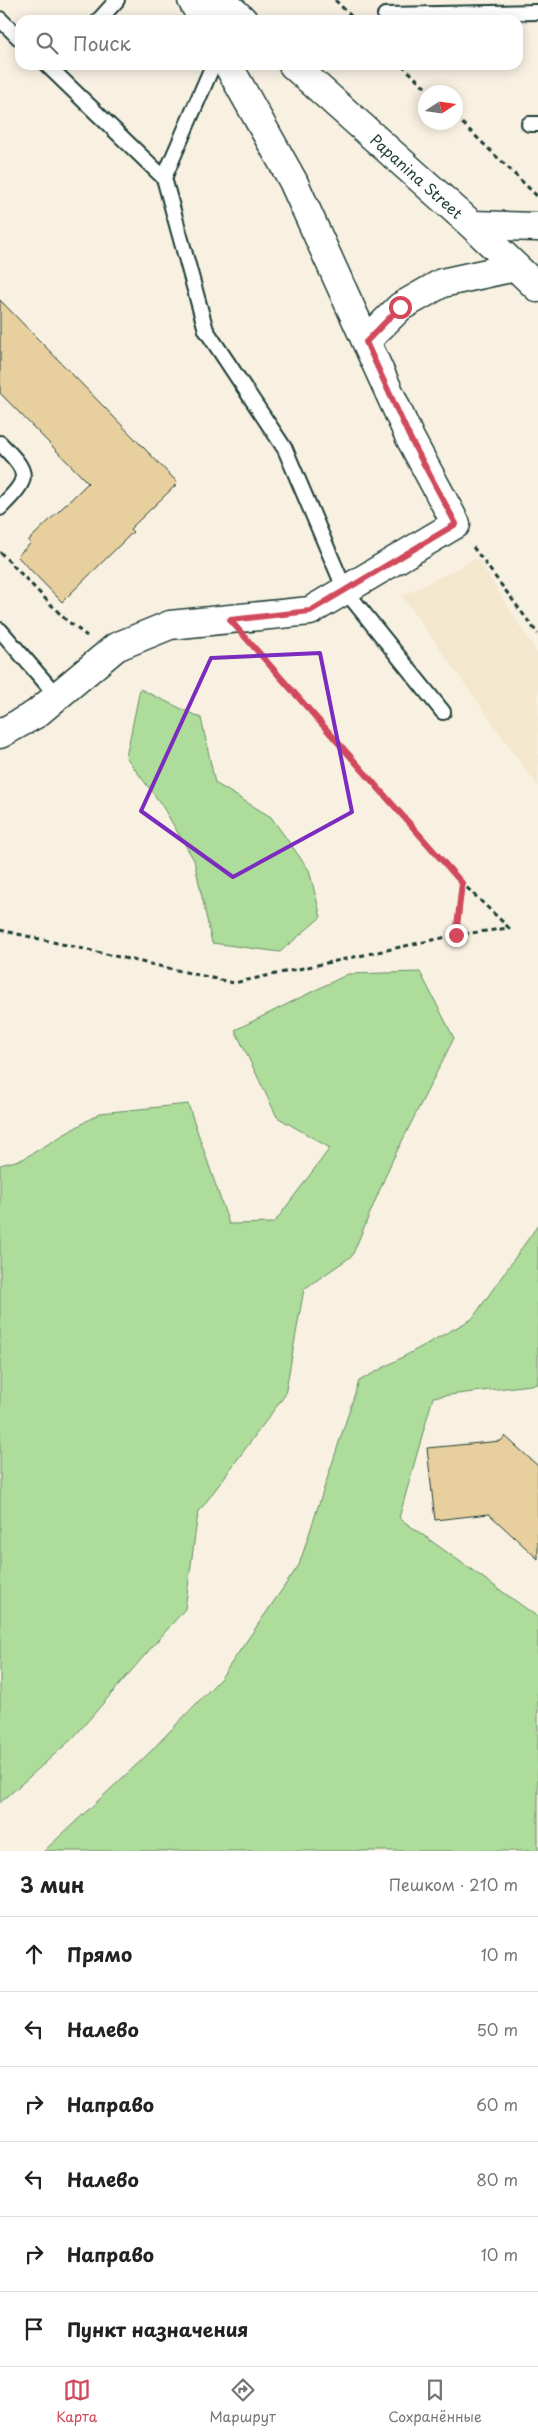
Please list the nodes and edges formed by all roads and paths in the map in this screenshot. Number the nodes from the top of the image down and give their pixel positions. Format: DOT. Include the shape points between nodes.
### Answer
graph roads {
  1 [pos="117,0"];
  2 [pos="192,0"];
  3 [pos="221,0"];
  4 [pos="335,0"];
  5 [pos="538,12"];
  6 [pos="104,15"];
  7 [pos="200,15"];
  8 [pos="238,15"];
  9 [pos="350,15"];
  10 [pos="385,15"];
  11 [pos="0,19"];
  12 [pos="15,34"];
  13 [pos="56,70"];
  14 [pos="212,70"];
  15 [pos="231,70"];
  16 [pos="300,70"];
  17 [pos="407,70"];
  18 [pos="423,85"];
  19 [pos="463,124"];
  20 [pos="164,178"];
  21 [pos="538,197"];
  22 [pos="472,225"];
  23 [pos="538,227"];
  24 [pos="515,266"];
  25 [pos="538,288"];
  26 [pos="366,342"];
  27 [pos="0,443"];
  28 [pos="0,508"];
  29 [pos="456,524"];
  30 [pos="0,552"];
  31 [pos="345,590"];
  32 [pos="230,620"];
  33 [pos="0,630"];
  34 [pos="538,634"];
  35 [pos="88,637"];
  36 [pos="57,696"];
  37 [pos="443,712"];
  38 [pos="0,734"];
  39 [pos="462,883"];
  40 [pos="0,930"];
  41 [pos="456,935"];
  1 -- 6 [label="lane"];
  2 -- 7 [label="street"];
  3 -- 8 [label="street"];
  4 -- 9 [label="path"];
  5 -- 10 [label="lane"];
  11 -- 12 [label="lane"];
  13 -- 20 [label="lane"];
  14 -- 20 [label="lane"];
  15 -- 26 [label="street" via="293,181"];
  16 -- 22 [label="street, Papanina Street"];
  17 -- 18 [label="path"];
  19 -- 21 [label="path"];
  20 -- 31 [label="lane" via="206,330 285,449"];
  22 -- 23 [label="street"];
  22 -- 24 [label="street, Papanina Street"];
  24 -- 25 [label="street, Papanina Street"];
  24 -- 26 [label="street" via="442,283 400,307"];
  26 -- 29 [label="street" via="410,438"];
  27 -- 28 [label="lane" via="23,470 18,490"];
  29 -- 31 [label="street"];
  29 -- 34 [label="path"];
  30 -- 35 [label="path" via="65,619"];
  31 -- 32 [label="street" via="310,611"];
  31 -- 37 [label="lane"];
  32 -- 36 [label="street" via="170,625 116,647"];
  32 -- 39 [label="path"];
  33 -- 36 [label="lane"];
  36 -- 38 [label="street" via="36,714"];
  39 -- 41 [label="path"];
  39 -- 41 [label="path" via="509,928"];
  40 -- 41 [label="path" via="234,983"];
}
